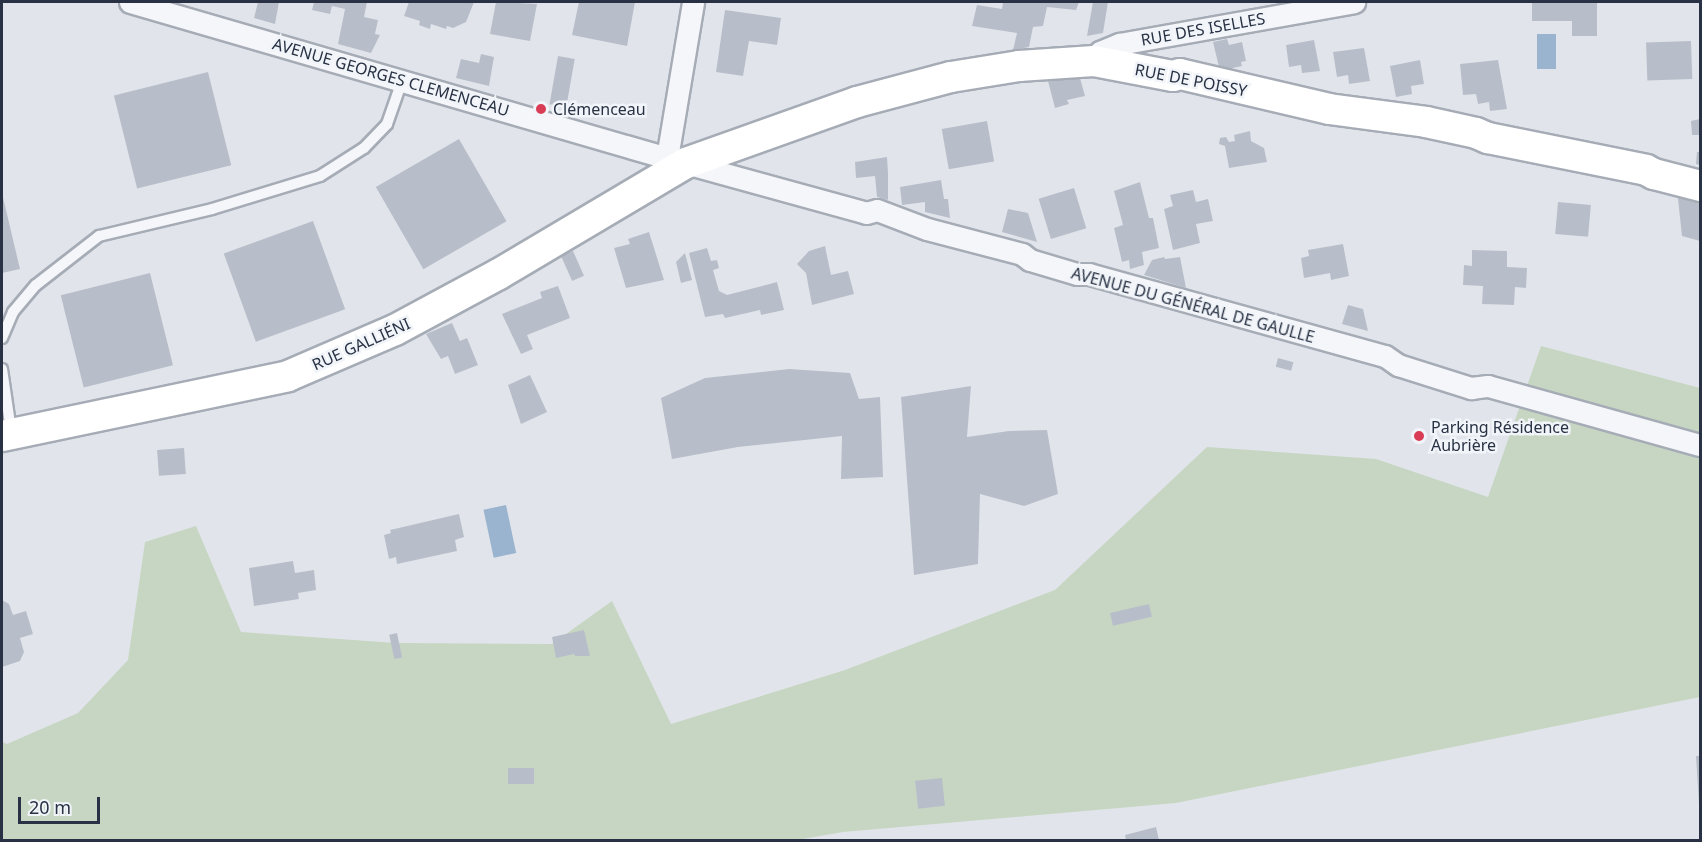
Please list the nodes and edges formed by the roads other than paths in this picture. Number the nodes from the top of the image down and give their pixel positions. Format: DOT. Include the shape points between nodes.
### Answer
graph roads {
  1 [pos="130,2"];
  2 [pos="693,2"];
  3 [pos="1354,2"];
  4 [pos="1094,61"];
  5 [pos="402,81"];
  6 [pos="676,161"];
  7 [pos="1701,186"];
  8 [pos="2,338"];
  9 [pos="2,369"];
  10 [pos="6,436"];
  11 [pos="1701,445"];
  1 -- 5 [label="street, AVENUE GEORGES CLEMENCEAU"];
  2 -- 6 [label="street"];
  3 -- 4 [label="street, RUE DES ISELLES" via="1119,44 1100,52"];
  4 -- 6 [label="street, RUE DE POISSY" via="1019,66 951,77"];
  4 -- 7 [label="street, RUE DE POISSY" via="1173,76 1180,74 1329,109 1426,122 1646,170"];
  5 -- 6 [label="street, AVENUE GEORGES CLEMENCEAU"];
  5 -- 8 [label="lane" via="387,124 364,148 320,176 212,209 99,236 36,285 13,312"];
  6 -- 10 [label="street, RUE GALLIÉNI" via="499,274 395,330 333,358 288,376"];
  6 -- 11 [label="street, AVENUE DU GÉNÉRAL DE GAULLE" via="866,213 877,210 1068,271 1385,356 1398,365 1471,388 1488,386"];
  9 -- 10 [label="lane"];
}
